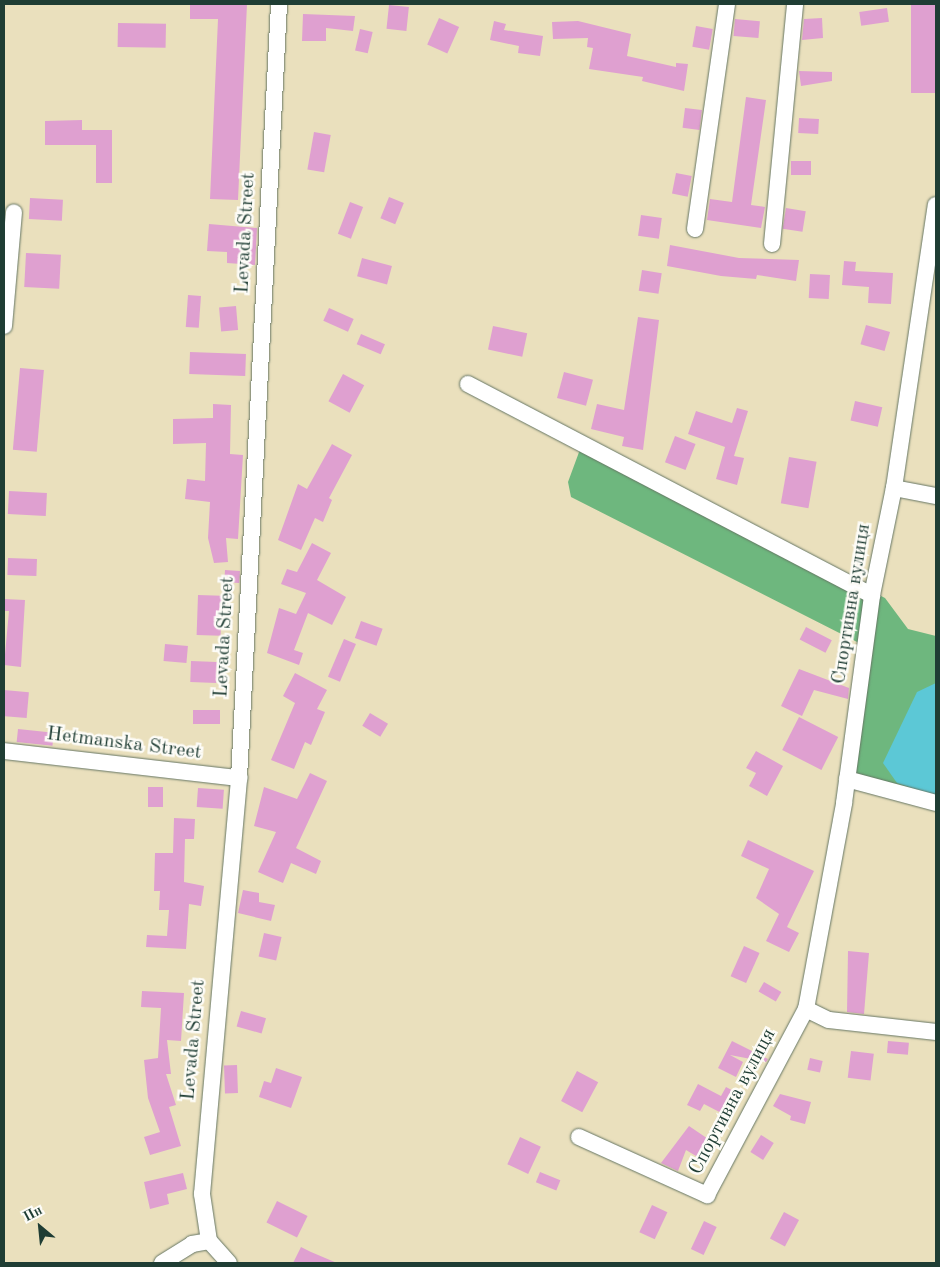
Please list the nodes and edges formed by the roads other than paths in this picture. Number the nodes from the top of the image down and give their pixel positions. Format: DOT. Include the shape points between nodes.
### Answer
graph roads {
  1 [pos="278,4"];
  2 [pos="726,4"];
  3 [pos="795,4"];
  4 [pos="936,205"];
  5 [pos="14,212"];
  6 [pos="695,229"];
  7 [pos="772,244"];
  8 [pos="4,326"];
  9 [pos="468,384"];
  10 [pos="894,488"];
  11 [pos="936,496"];
  12 [pos="872,595"];
  13 [pos="4,751"];
  14 [pos="239,778"];
  15 [pos="847,779"];
  16 [pos="936,803"];
  17 [pos="806,1009"];
  18 [pos="936,1032"];
  19 [pos="579,1137"];
  20 [pos="209,1241"];
  21 [pos="162,1263"];
  22 [pos="229,1263"];
  1 -- 14 [label="street, Levada Street"];
  2 -- 6 [label="street"];
  3 -- 7 [label="street"];
  4 -- 10 [label="street, Спортивна вулиця"];
  5 -- 8 [label="street"];
  9 -- 12 [label="street"];
  10 -- 11 [label="street"];
  10 -- 12 [label="street, Спортивна вулиця"];
  12 -- 15 [label="street, Спортивна вулиця"];
  13 -- 14 [label="street, Hetmanska Street"];
  14 -- 20 [label="street, Levada Street" via="202,1194"];
  15 -- 16 [label="street"];
  15 -- 17 [label="street, Спортивна вулиця"];
  17 -- 18 [label="street" via="829,1020"];
  17 -- 19 [label="street, Спортивна вулиця" via="707,1196"];
  20 -- 21 [label="street" via="192,1244"];
  20 -- 22 [label="street"];
}
